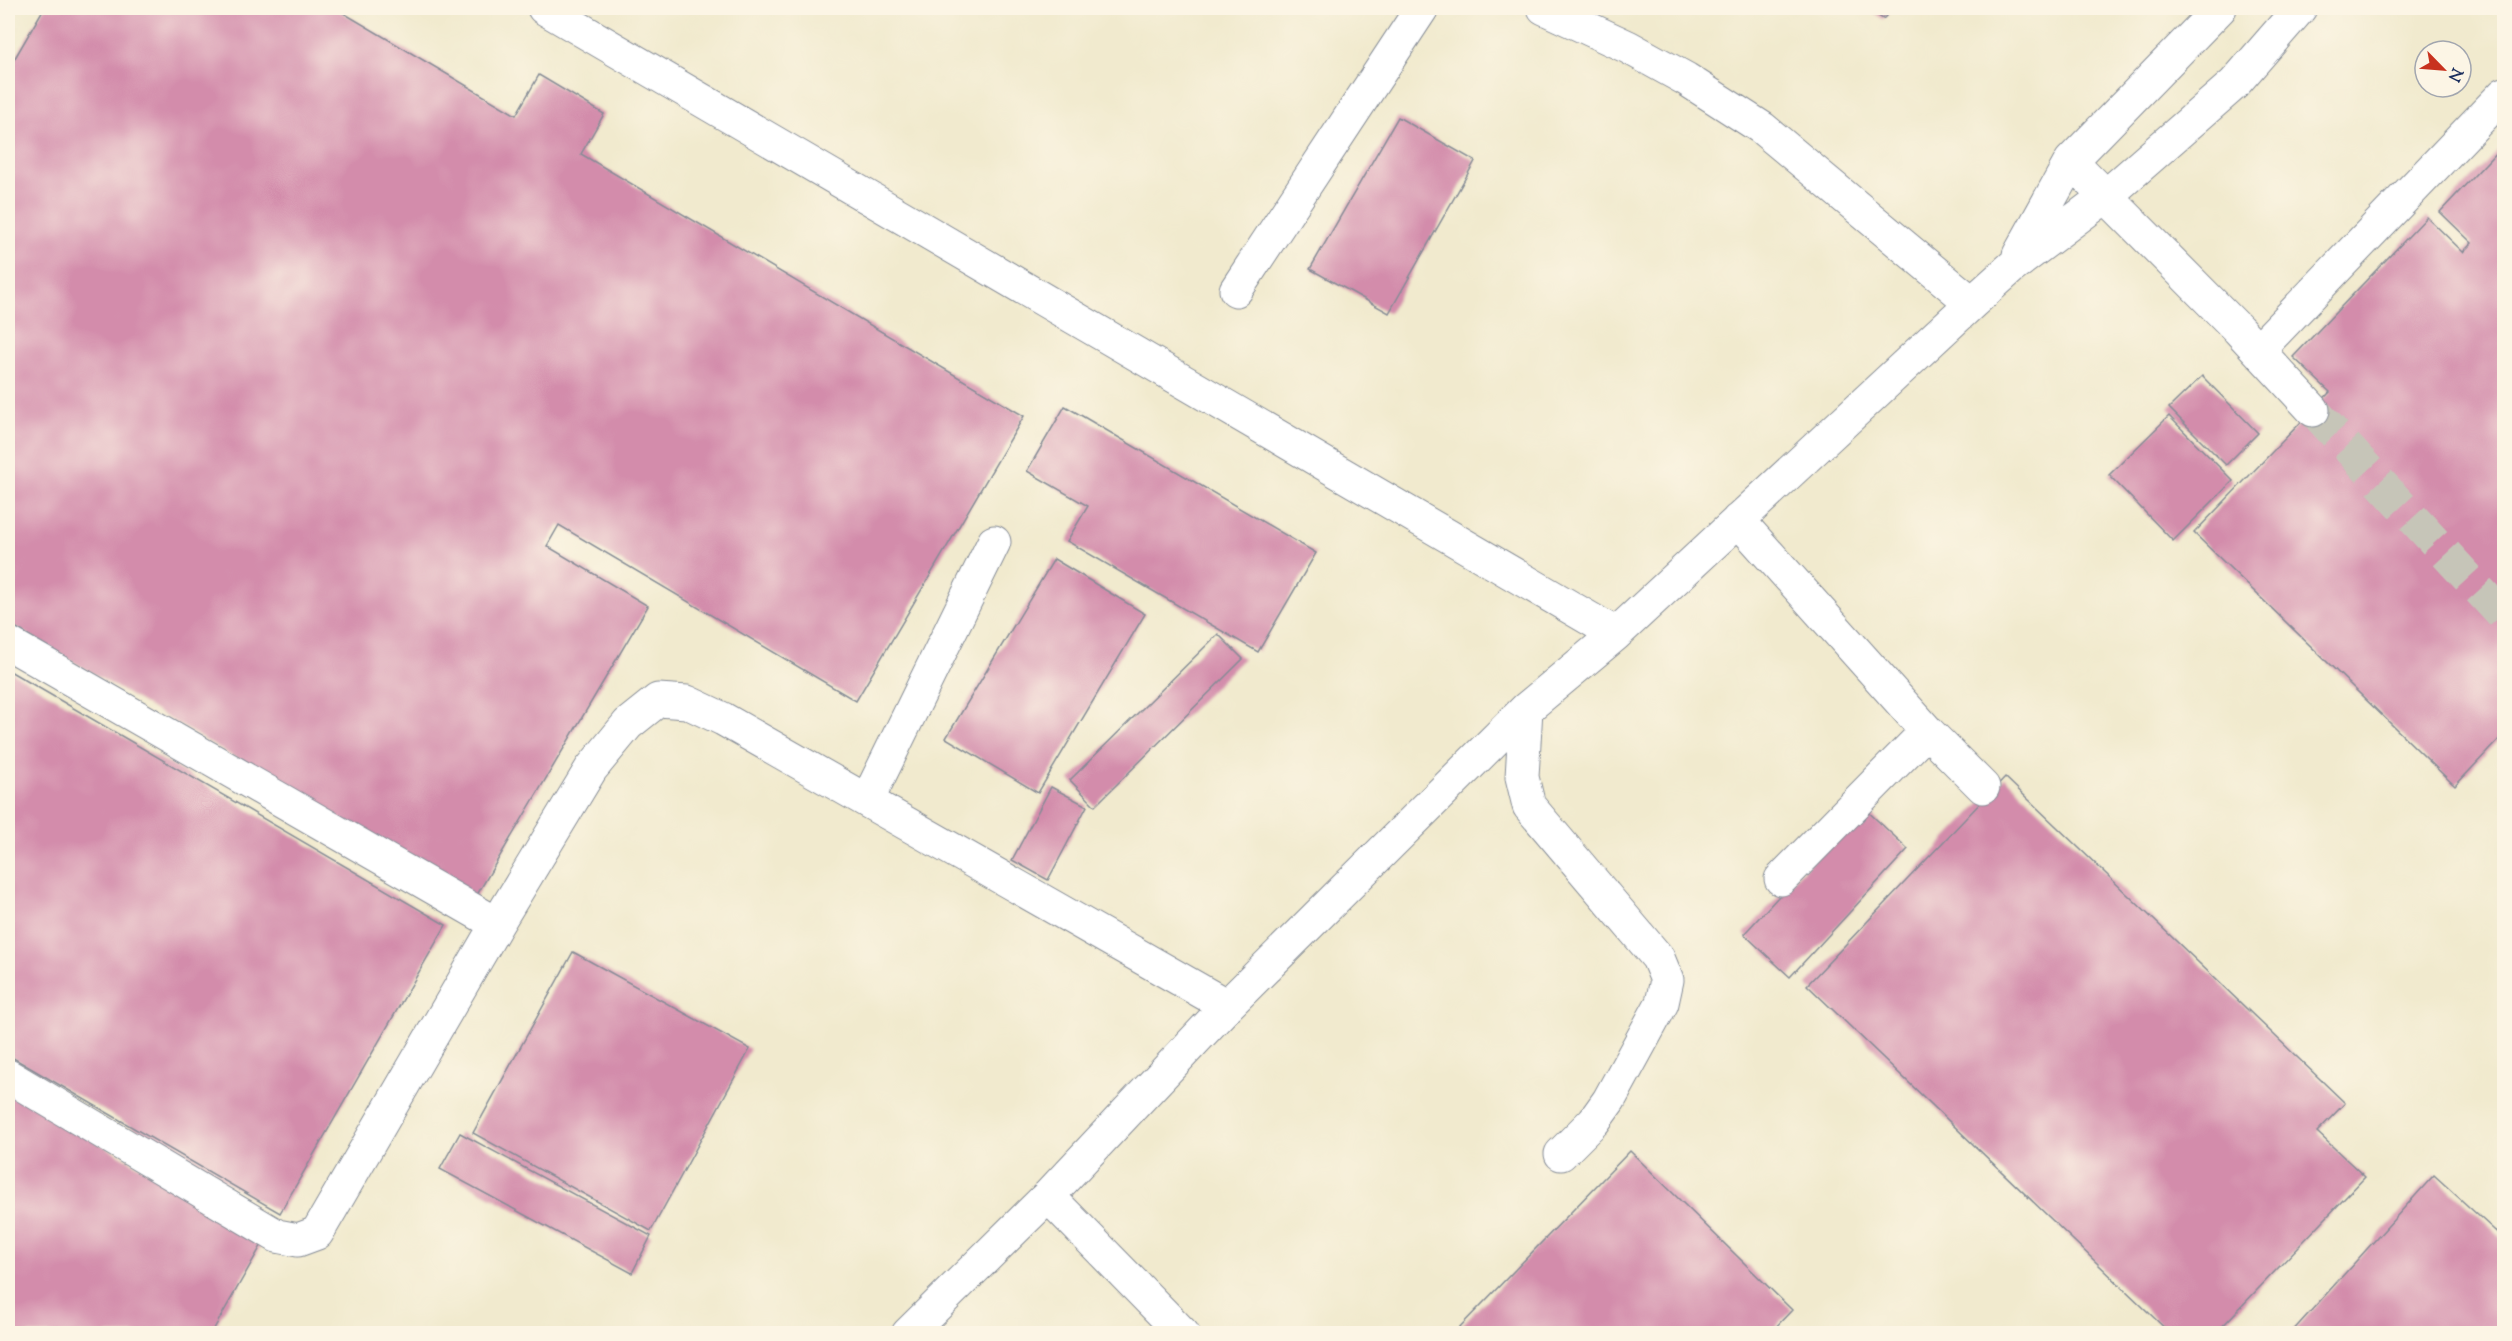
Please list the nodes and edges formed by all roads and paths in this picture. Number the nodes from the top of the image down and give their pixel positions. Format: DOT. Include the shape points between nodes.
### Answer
graph roads {
  1 [pos="544,8"];
  2 [pos="1422,8"];
  3 [pos="1544,8"];
  4 [pos="2220,8"];
  5 [pos="2300,8"];
  6 [pos="1593,17"];
  7 [pos="2505,94"];
  8 [pos="2071,160"];
  9 [pos="2106,196"];
  10 [pos="2012,267"];
  11 [pos="1236,290"];
  12 [pos="1972,303"];
  13 [pos="2258,350"];
  14 [pos="2313,410"];
  15 [pos="1738,520"];
  16 [pos="994,542"];
  17 [pos="1616,634"];
  18 [pos="8,643"];
  19 [pos="1526,709"];
  20 [pos="1927,731"];
  21 [pos="1983,787"];
  22 [pos="867,801"];
  23 [pos="1780,879"];
  24 [pos="497,924"];
  25 [pos="1227,1006"];
  26 [pos="8,1076"];
  27 [pos="1561,1154"];
  28 [pos="1048,1196"];
  29 [pos="908,1334"];
  30 [pos="1183,1334"];
  1 -- 17 [label="street"];
  2 -- 11 [label="street"];
  3 -- 6 [label="street"];
  4 -- 8 [label="street"];
  5 -- 9 [label="street" via="2234,84"];
  6 -- 12 [label="street" via="1762,128"];
  7 -- 13 [label="street"];
  8 -- 9 [label="street"];
  8 -- 10 [label="street"];
  9 -- 10 [label="street"];
  9 -- 13 [label="street"];
  10 -- 12 [label="street"];
  12 -- 15 [label="street"];
  13 -- 14 [label="street"];
  15 -- 17 [label="street"];
  15 -- 20 [label="street"];
  16 -- 22 [label="street"];
  17 -- 19 [label="street"];
  18 -- 24 [label="street"];
  19 -- 25 [label="street"];
  19 -- 27 [label="street" via="1522,777 1529,806 1658,958 1666,980 1662,1003 1609,1100"];
  20 -- 21 [label="street"];
  20 -- 23 [label="street"];
  22 -- 24 [label="street" via="723,719 687,702 658,700 628,724 591,769"];
  22 -- 25 [label="street"];
  24 -- 26 [label="street" via="317,1233 298,1240 277,1236"];
  25 -- 28 [label="street"];
  28 -- 29 [label="street"];
  28 -- 30 [label="street"];
}
